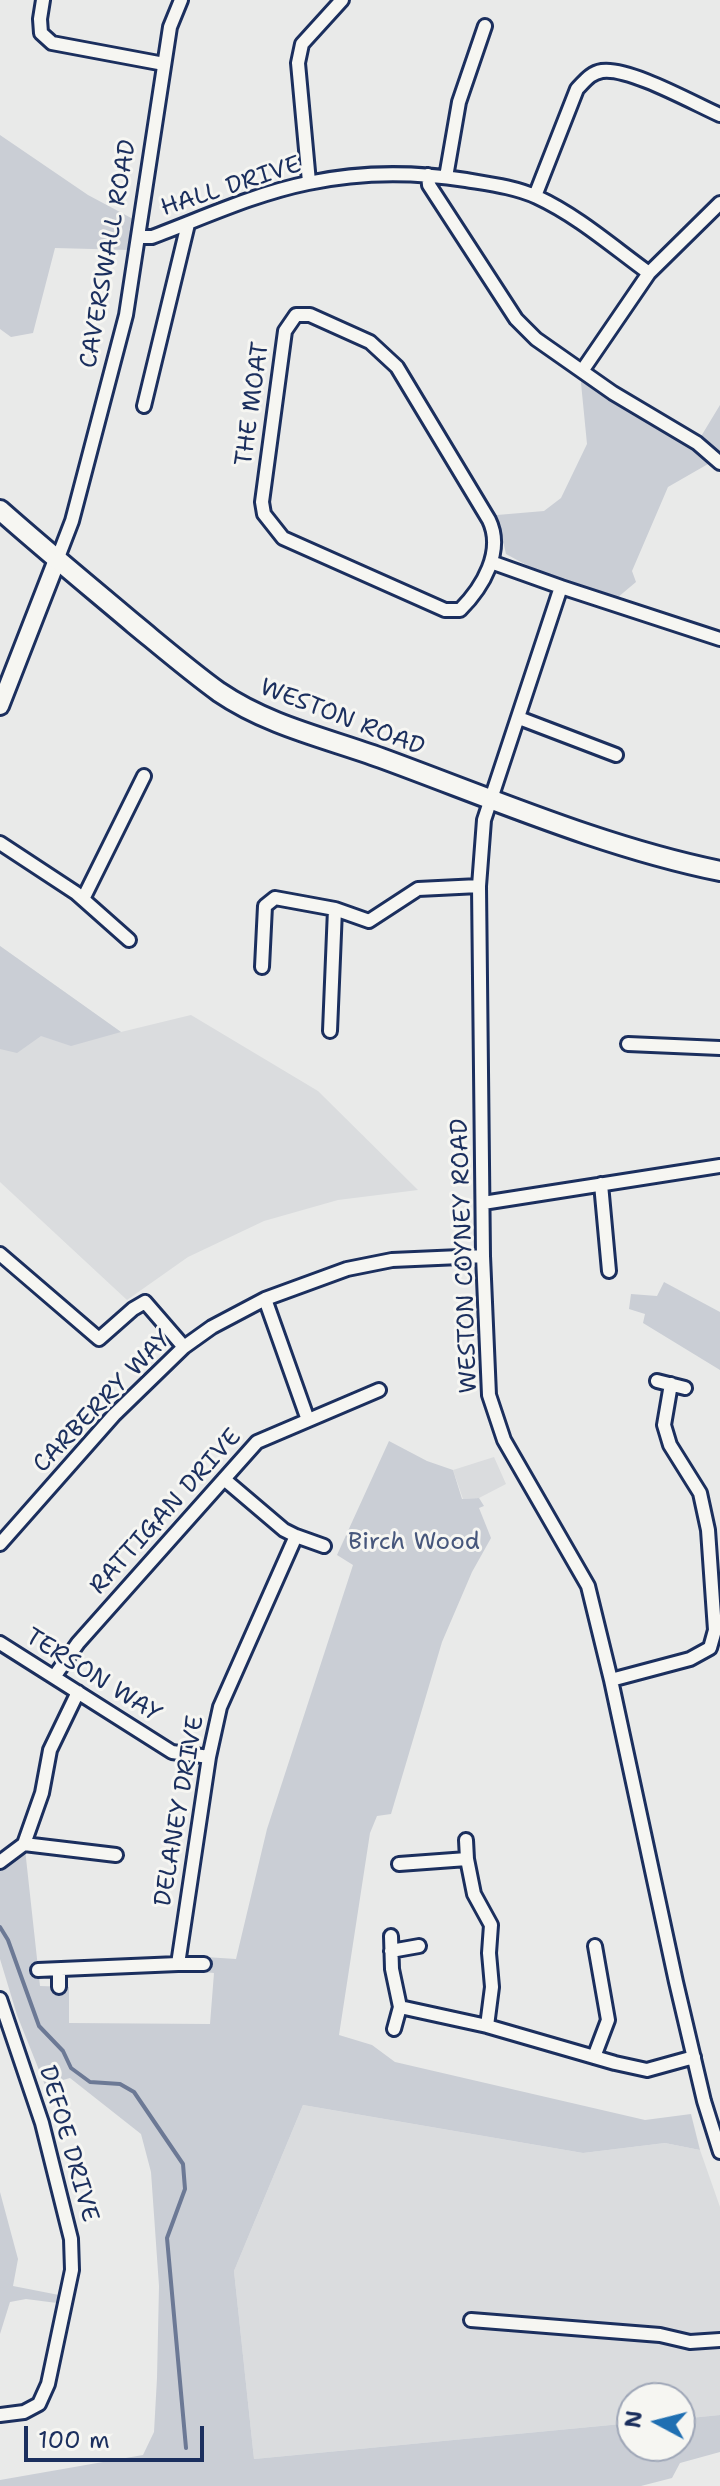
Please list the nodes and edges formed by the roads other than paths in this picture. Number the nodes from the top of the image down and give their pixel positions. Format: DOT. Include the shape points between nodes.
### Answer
graph roads {
  1 [pos="43,0"];
  2 [pos="181,0"];
  3 [pos="342,0"];
  4 [pos="485,26"];
  5 [pos="467,36"];
  6 [pos="481,40"];
  7 [pos="164,64"];
  8 [pos="720,115"];
  9 [pos="428,175"];
  10 [pos="446,177"];
  11 [pos="309,182"];
  12 [pos="535,196"];
  13 [pos="720,203"];
  14 [pos="188,224"];
  15 [pos="138,237"];
  16 [pos="649,273"];
  17 [pos="582,371"];
  18 [pos="144,406"];
  19 [pos="720,463"];
  20 [pos="0,510"];
  21 [pos="57,560"];
  22 [pos="491,562"];
  23 [pos="561,587"];
  24 [pos="720,639"];
  25 [pos="0,706"];
  26 [pos="519,718"];
  27 [pos="616,755"];
  28 [pos="144,776"];
  29 [pos="489,799"];
  30 [pos="0,843"];
  31 [pos="720,871"];
  32 [pos="479,886"];
  33 [pos="83,899"];
  34 [pos="335,909"];
  35 [pos="129,940"];
  36 [pos="262,967"];
  37 [pos="330,1031"];
  38 [pos="628,1044"];
  39 [pos="720,1048"];
  40 [pos="720,1166"];
  41 [pos="601,1184"];
  42 [pos="483,1203"];
  43 [pos="0,1254"];
  44 [pos="483,1256"];
  45 [pos="609,1271"];
  46 [pos="265,1299"];
  47 [pos="184,1347"];
  48 [pos="657,1381"];
  49 [pos="671,1384"];
  50 [pos="685,1388"];
  51 [pos="379,1390"];
  52 [pos="308,1420"];
  53 [pos="224,1479"];
  54 [pos="296,1536"];
  55 [pos="0,1544"];
  56 [pos="324,1546"];
  57 [pos="0,1643"];
  58 [pos="54,1677"];
  59 [pos="611,1680"];
  60 [pos="78,1692"];
  61 [pos="209,1757"];
  62 [pos="466,1840"];
  63 [pos="24,1844"];
  64 [pos="116,1855"];
  65 [pos="2,1856"];
  66 [pos="467,1859"];
  67 [pos="413,1863"];
  68 [pos="399,1864"];
  69 [pos="414,1879"];
  70 [pos="391,1936"];
  71 [pos="419,1946"];
  72 [pos="595,1946"];
  73 [pos="391,1951"];
  74 [pos="178,1964"];
  75 [pos="204,1964"];
  76 [pos="38,1970"];
  77 [pos="59,1970"];
  78 [pos="59,1987"];
  79 [pos="0,1999"];
  80 [pos="400,2007"];
  81 [pos="487,2026"];
  82 [pos="394,2029"];
  83 [pos="594,2057"];
  84 [pos="694,2057"];
  85 [pos="720,2152"];
  86 [pos="471,2320"];
  87 [pos="720,2340"];
  88 [pos="0,2415"];
  1 -- 7 [label="street" via="41,33 52,43"];
  2 -- 7 [label="street, CAVERSWALL ROAD"];
  3 -- 11 [label="street" via="302,44 298,63"];
  4 -- 6 [label="street"];
  5 -- 6 [label="street"];
  6 -- 10 [label="street" via="459,102"];
  7 -- 15 [label="street, CAVERSWALL ROAD"];
  8 -- 12 [label="street" via="621,71 588,76 577,89"];
  9 -- 10 [label="street, HALL DRIVE"];
  9 -- 11 [label="street, HALL DRIVE"];
  9 -- 17 [label="street" via="429,185 516,319"];
  10 -- 12 [label="street, HALL DRIVE"];
  11 -- 14 [label="street, HALL DRIVE"];
  12 -- 16 [label="street, HALL DRIVE"];
  13 -- 16 [label="street"];
  14 -- 15 [label="street, HALL DRIVE"];
  14 -- 18 [label="street"];
  15 -- 21 [label="street, CAVERSWALL ROAD" via="114,365"];
  16 -- 17 [label="street"];
  17 -- 19 [label="street"];
  20 -- 21 [label="highway, WESTON ROAD"];
  21 -- 25 [label="main road"];
  21 -- 29 [label="highway, WESTON ROAD" via="220,692 260,715"];
  22 -- 22 [label="street, THE MOAT" via="471,599 460,610 445,610 283,538 270,524 262,502 285,331 296,315 310,315 370,342 397,367 496,534"];
  22 -- 23 [label="street"];
  23 -- 24 [label="street"];
  23 -- 26 [label="street, WESTON COYNEY ROAD"];
  26 -- 27 [label="street"];
  26 -- 29 [label="street, WESTON COYNEY ROAD"];
  28 -- 33 [label="street"];
  29 -- 31 [label="highway, WESTON ROAD" via="640,852"];
  29 -- 32 [label="street, WESTON COYNEY ROAD"];
  30 -- 33 [label="street"];
  32 -- 34 [label="street" via="418,889 369,921"];
  32 -- 42 [label="street, WESTON COYNEY ROAD"];
  33 -- 35 [label="street"];
  34 -- 36 [label="street" via="275,898 265,906"];
  34 -- 37 [label="street"];
  38 -- 39 [label="street"];
  40 -- 41 [label="street"];
  41 -- 42 [label="street"];
  41 -- 45 [label="street"];
  42 -- 44 [label="street, WESTON COYNEY ROAD"];
  43 -- 47 [label="street" via="99,1339 145,1302"];
  44 -- 46 [label="street, CARBERRY WAY" via="392,1260 347,1269"];
  44 -- 59 [label="street, WESTON COYNEY ROAD" via="489,1395 504,1440 588,1586"];
  46 -- 47 [label="street, CARBERRY WAY"];
  46 -- 52 [label="street"];
  47 -- 55 [label="street, CARBERRY WAY" via="114,1415"];
  48 -- 49 [label="street"];
  49 -- 50 [label="street"];
  49 -- 59 [label="street" via="664,1425 670,1445 700,1493 715,1630 710,1648 690,1659"];
  51 -- 52 [label="street, RATTIGAN DRIVE"];
  52 -- 53 [label="street, RATTIGAN DRIVE" via="257,1442"];
  53 -- 54 [label="street"];
  53 -- 58 [label="street, RATTIGAN DRIVE"];
  54 -- 56 [label="street"];
  54 -- 61 [label="street, DELANEY DRIVE" via="220,1707"];
  57 -- 58 [label="street, TERSON WAY"];
  58 -- 60 [label="street, TERSON WAY"];
  59 -- 84 [label="street, WESTON COYNEY ROAD"];
  60 -- 61 [label="street, TERSON WAY" via="172,1752"];
  60 -- 63 [label="street" via="50,1750"];
  61 -- 74 [label="street, DELANEY DRIVE"];
  62 -- 66 [label="street"];
  63 -- 64 [label="street"];
  63 -- 65 [label="street"];
  66 -- 67 [label="street"];
  66 -- 81 [label="street" via="474,1894 491,1925"];
  67 -- 68 [label="street"];
  67 -- 69 [label="street"];
  70 -- 73 [label="street"];
  71 -- 73 [label="street"];
  72 -- 83 [label="street" via="608,2020"];
  73 -- 80 [label="street"];
  74 -- 75 [label="street"];
  74 -- 77 [label="street"];
  76 -- 77 [label="street"];
  77 -- 78 [label="street"];
  79 -- 88 [label="street, DEFOE DRIVE" via="42,2123 71,2239 72,2270 39,2404"];
  80 -- 81 [label="street"];
  80 -- 82 [label="street"];
  81 -- 83 [label="street"];
  83 -- 84 [label="street" via="647,2070"];
  84 -- 85 [label="street, WESTON COYNEY ROAD"];
  86 -- 87 [label="street" via="690,2342"];
}
